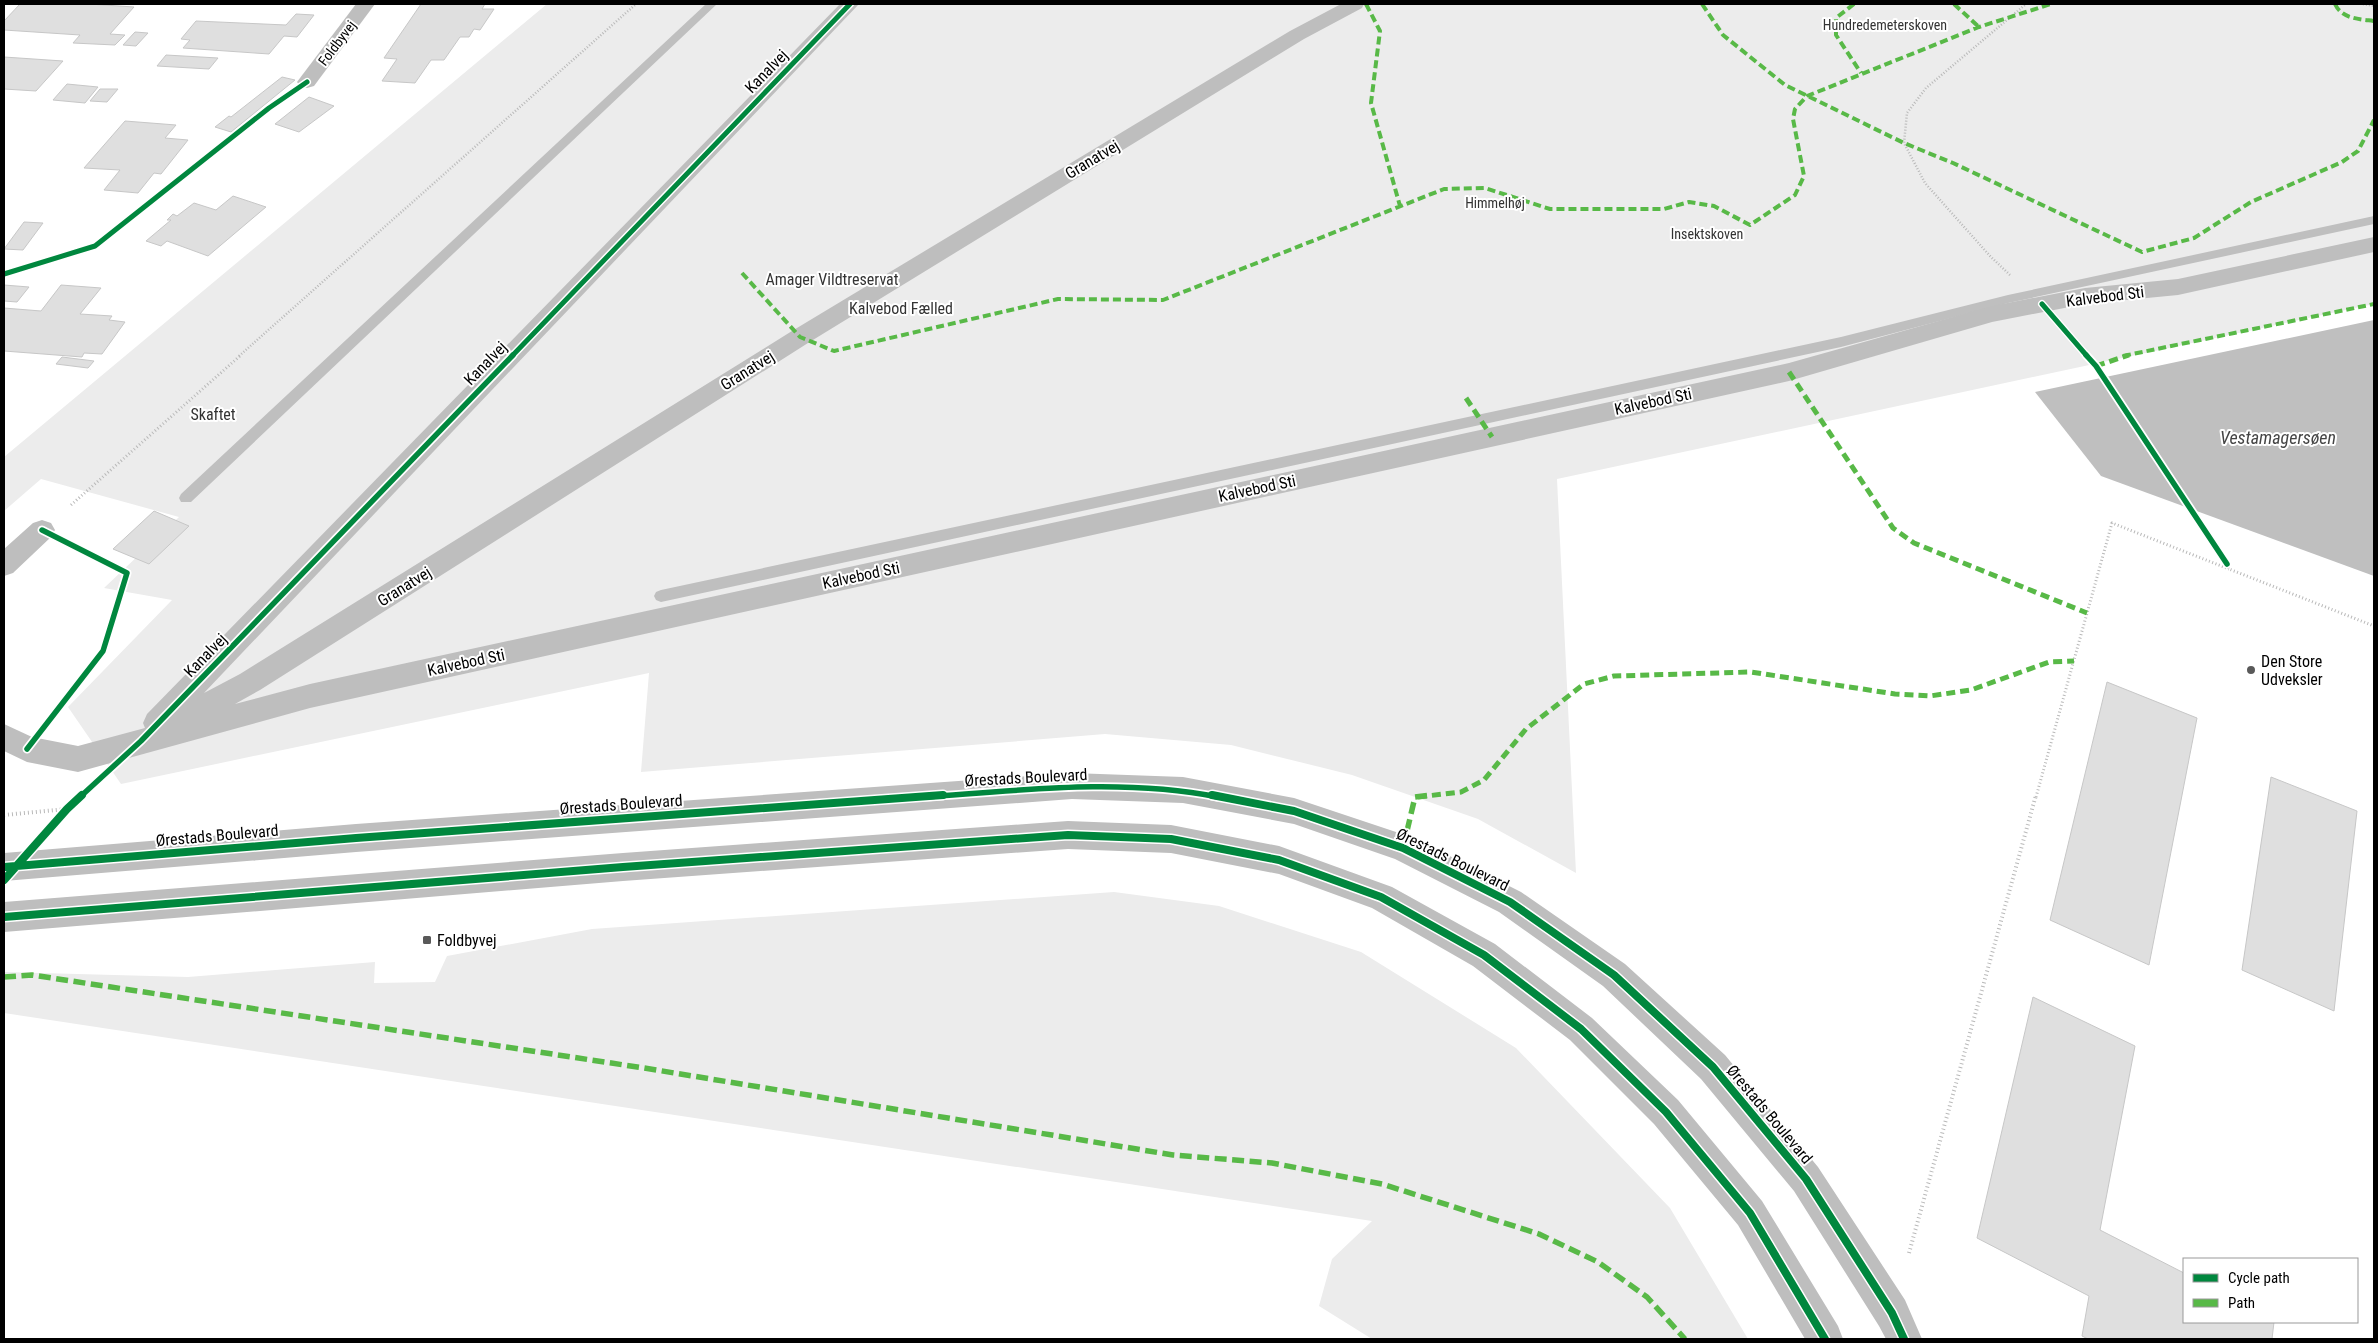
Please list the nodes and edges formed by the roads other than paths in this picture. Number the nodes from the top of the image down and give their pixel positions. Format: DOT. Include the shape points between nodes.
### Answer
graph roads {
  1 [pos="366,4"];
  2 [pos="850,4"];
  3 [pos="1355,4"];
  4 [pos="307,82"];
  5 [pos="2374,245"];
  6 [pos="42,530"];
  7 [pos="4,564"];
  8 [pos="4,737"];
  9 [pos="141,741"];
  10 [pos="11,866"];
  11 [pos="4,917"];
  12 [pos="1898,1326"];
  13 [pos="1825,1339"];
  1 -- 4 [label="street, Foldbyvej"];
  2 -- 9 [label="street, Kanalvej"];
  3 -- 9 [label="street, Granatvej" via="1297,35 800,337 250,682"];
  5 -- 9 [label="street, Kalvebod Sti" via="2178,287 2085,296 1992,314 1789,372 310,696"];
  6 -- 7 [label="street"];
  8 -- 9 [label="street" via="27,749 78,759"];
  10 -- 12 [label="street, Ørestads Boulevard" via="1072,786 1183,790 1294,810 1403,848 1450,870 1510,902 1614,975 1713,1067 1806,1179"];
  11 -- 13 [label="street" via="623,866 1068,835 1171,839 1278,860 1381,897 1484,955 1581,1029 1666,1112 1750,1213"];
}
